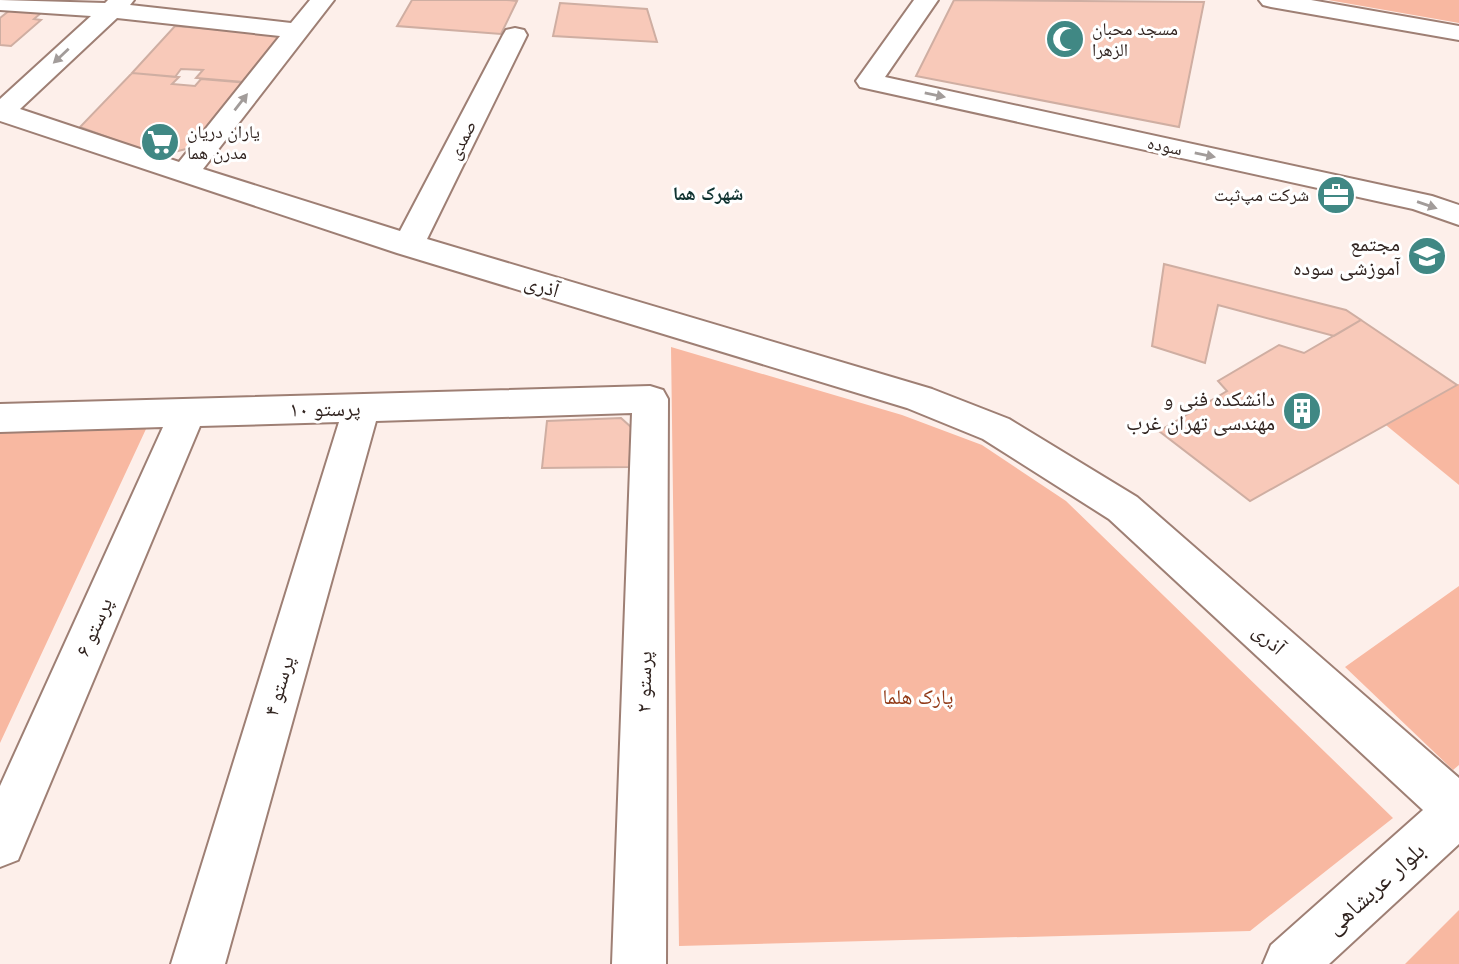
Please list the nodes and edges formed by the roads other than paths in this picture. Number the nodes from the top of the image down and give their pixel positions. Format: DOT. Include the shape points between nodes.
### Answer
graph roads {
  1 [pos="322,0"];
  2 [pos="926,0"];
  3 [pos="1271,0"];
  4 [pos="0,3"];
  5 [pos="116,5"];
  6 [pos="297,31"];
  7 [pos="1459,33"];
  8 [pos="515,35"];
  9 [pos="1,113"];
  10 [pos="184,174"];
  11 [pos="1459,216"];
  12 [pos="408,246"];
  13 [pos="650,399"];
  14 [pos="361,409"];
  15 [pos="188,412"];
  16 [pos="0,418"];
  17 [pos="1454,816"];
  18 [pos="0,842"];
  19 [pos="198,964"];
  20 [pos="639,964"];
  21 [pos="1290,964"];
  1 -- 6 [label="street"];
  2 -- 11 [label="street, سوده, one-way" via="869,81 1421,202"];
  3 -- 7 [label="street"];
  4 -- 5 [label="street"];
  5 -- 6 [label="street"];
  5 -- 9 [label="street, one-way"];
  10 -- 6 [label="street, one-way"];
  8 -- 12 [label="street, صمدی"];
  9 -- 10 [label="street, آذری"];
  10 -- 12 [label="street, آذری"];
  12 -- 17 [label="street, آذری" via="919,398 996,429 1072,478 1106,518"];
  13 -- 14 [label="street, پرستو ۱۰"];
  13 -- 20 [label="street, پرستو ۲"];
  14 -- 15 [label="street, پرستو ۱۰"];
  14 -- 19 [label="street, پرستو ۴"];
  15 -- 16 [label="street, پرستو ۱۰"];
  15 -- 18 [label="street, پرستو ۶"];
  17 -- 21 [label="street, بلوار عربشاهی"];
}
